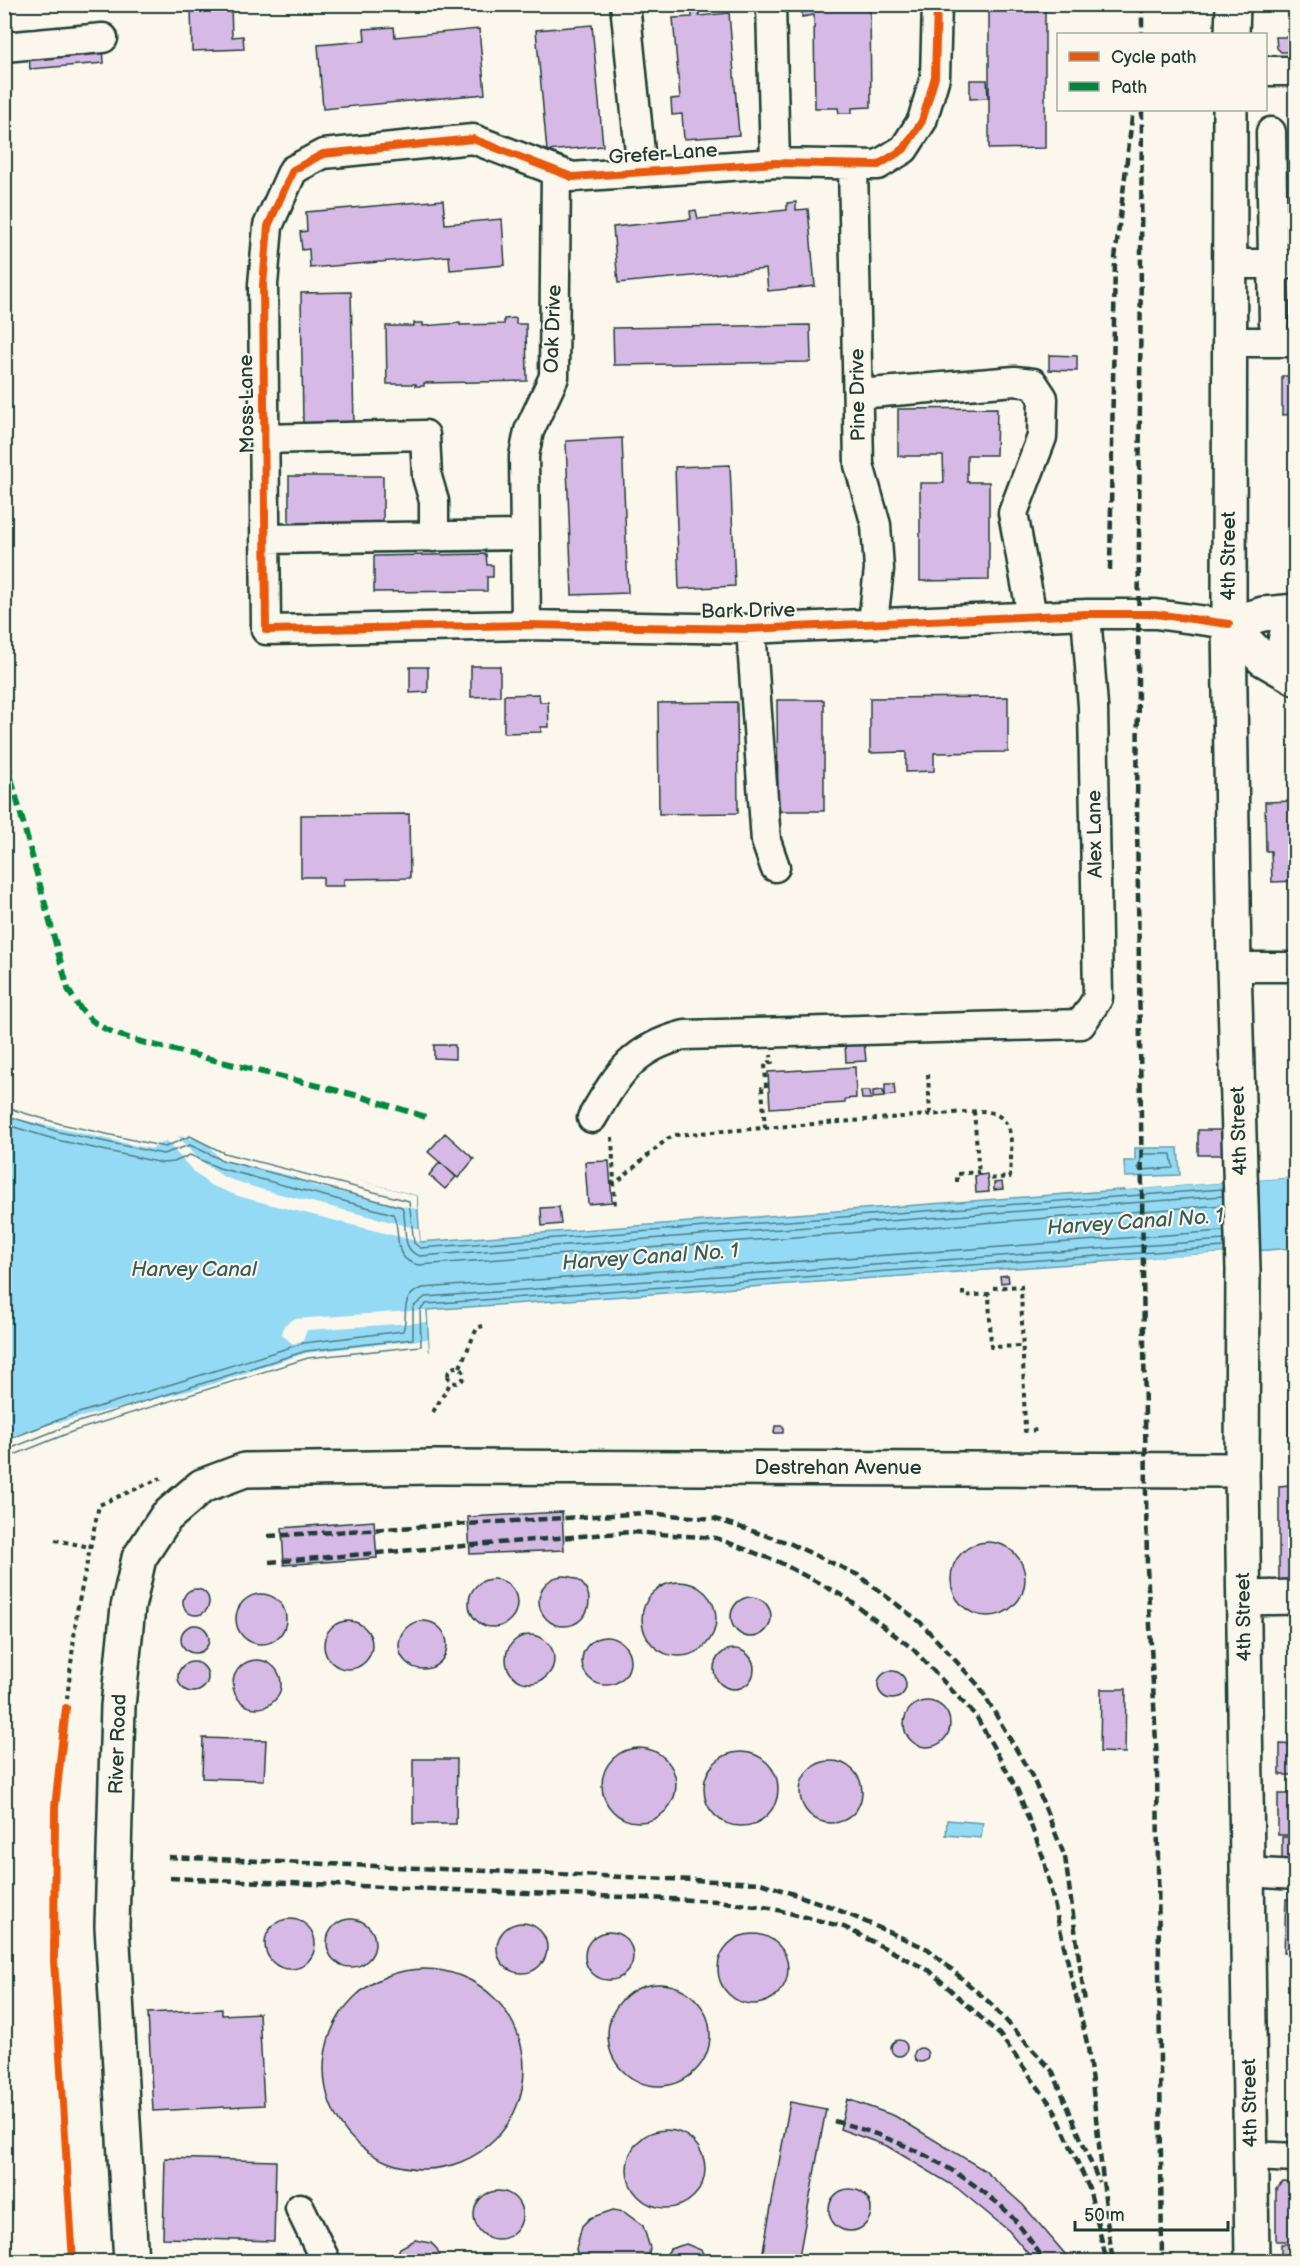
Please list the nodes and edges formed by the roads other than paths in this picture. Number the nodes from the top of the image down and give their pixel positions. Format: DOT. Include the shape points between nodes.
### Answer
graph roads {
  1 [pos="625,4"];
  2 [pos="771,4"];
  3 [pos="938,4"];
  4 [pos="1233,4"];
  5 [pos="1232,33"];
  6 [pos="103,38"];
  7 [pos="4,47"];
  8 [pos="1296,70"];
  9 [pos="1267,71"];
  10 [pos="1230,111"];
  11 [pos="1271,132"];
  12 [pos="776,163"];
  13 [pos="854,165"];
  14 [pos="556,172"];
  15 [pos="642,172"];
  16 [pos="288,182"];
  17 [pos="1229,264"];
  18 [pos="1284,264"];
  19 [pos="1274,323"];
  20 [pos="1229,342"];
  21 [pos="1296,342"];
  22 [pos="858,394"];
  23 [pos="264,439"];
  24 [pos="525,536"];
  25 [pos="434,537"];
  26 [pos="265,539"];
  27 [pos="1292,611"];
  28 [pos="1086,614"];
  29 [pos="1032,616"];
  30 [pos="873,622"];
  31 [pos="526,624"];
  32 [pos="1229,624"];
  33 [pos="751,629"];
  34 [pos="266,630"];
  35 [pos="1286,673"];
  36 [pos="775,867"];
  37 [pos="1234,967"];
  38 [pos="1296,967"];
  39 [pos="602,1128"];
  40 [pos="432,1467"];
  41 [pos="1242,1470"];
  42 [pos="1296,1597"];
  43 [pos="1244,1598"];
  44 [pos="1247,1872"];
  45 [pos="1296,1875"];
  46 [pos="1250,2156"];
  47 [pos="1296,2158"];
  48 [pos="300,2208"];
  49 [pos="132,2262"];
  50 [pos="326,2262"];
  51 [pos="1252,2262"];
  1 -- 15 [label="street"];
  2 -- 12 [label="street"];
  3 -- 13 [label="street, Grefer Lane" via="935,77 922,121 904,148 878,165"];
  4 -- 5 [label="main road"];
  6 -- 7 [label="street"];
  8 -- 9 [label="street"];
  10 -- 17 [label="main road, 4th Street"];
  11 -- 18 [label="street"];
  12 -- 13 [label="street, Grefer Lane"];
  12 -- 15 [label="street, Grefer Lane"];
  13 -- 22 [label="street, Pine Drive"];
  14 -- 15 [label="street, Grefer Lane" via="572,177"];
  14 -- 16 [label="street, Grefer Lane" via="473,139 322,154 294,170"];
  14 -- 24 [label="street, Oak Drive" via="554,377 529,431 524,456"];
  16 -- 23 [label="street, Moss Lane" via="268,226 263,285"];
  17 -- 18 [label="street"];
  17 -- 20 [label="main road, 4th Street"];
  18 -- 19 [label="street"];
  20 -- 21 [label="street"];
  20 -- 32 [label="main road, 4th Street"];
  22 -- 29 [label="street" via="1015,381 1033,383 1043,398 1042,437 1013,513"];
  22 -- 30 [label="street, Pine Drive" via="859,465 876,525 879,568"];
  23 -- 25 [label="street" via="425,435 427,477 434,501"];
  23 -- 26 [label="street, Moss Lane"];
  24 -- 25 [label="street"];
  24 -- 31 [label="street, Oak Drive"];
  25 -- 26 [label="street"];
  26 -- 34 [label="street, Moss Lane"];
  27 -- 32 [label="main road"];
  27 -- 35 [label="street"];
  28 -- 29 [label="street, Bark Drive"];
  28 -- 32 [label="street, Bark Drive" via="1155,614"];
  28 -- 39 [label="street, Alex Lane" via="1093,706 1098,998 1081,1024 685,1035 660,1041 637,1055 618,1074"];
  29 -- 30 [label="street, Bark Drive"];
  30 -- 33 [label="street, Bark Drive"];
  31 -- 33 [label="street, Bark Drive"];
  31 -- 34 [label="street, Bark Drive"];
  32 -- 35 [label="main road" via="1263,659"];
  32 -- 37 [label="main road, 4th Street"];
  33 -- 36 [label="street" via="766,841"];
  37 -- 38 [label="street"];
  37 -- 41 [label="main road, 4th Street" via="1243,1269"];
  40 -- 41 [label="main road, Destrehan Avenue"];
  40 -- 49 [label="main road, River Road" via="245,1470 202,1486 166,1518 139,1558 128,1607 118,1706 112,1926"];
  41 -- 43 [label="main road, 4th Street"];
  42 -- 43 [label="main road"];
  43 -- 44 [label="main road, 4th Street"];
  44 -- 45 [label="street"];
  44 -- 46 [label="main road, 4th Street"];
  46 -- 47 [label="street"];
  46 -- 51 [label="main road, 4th Street"];
  48 -- 50 [label="street"];
}
